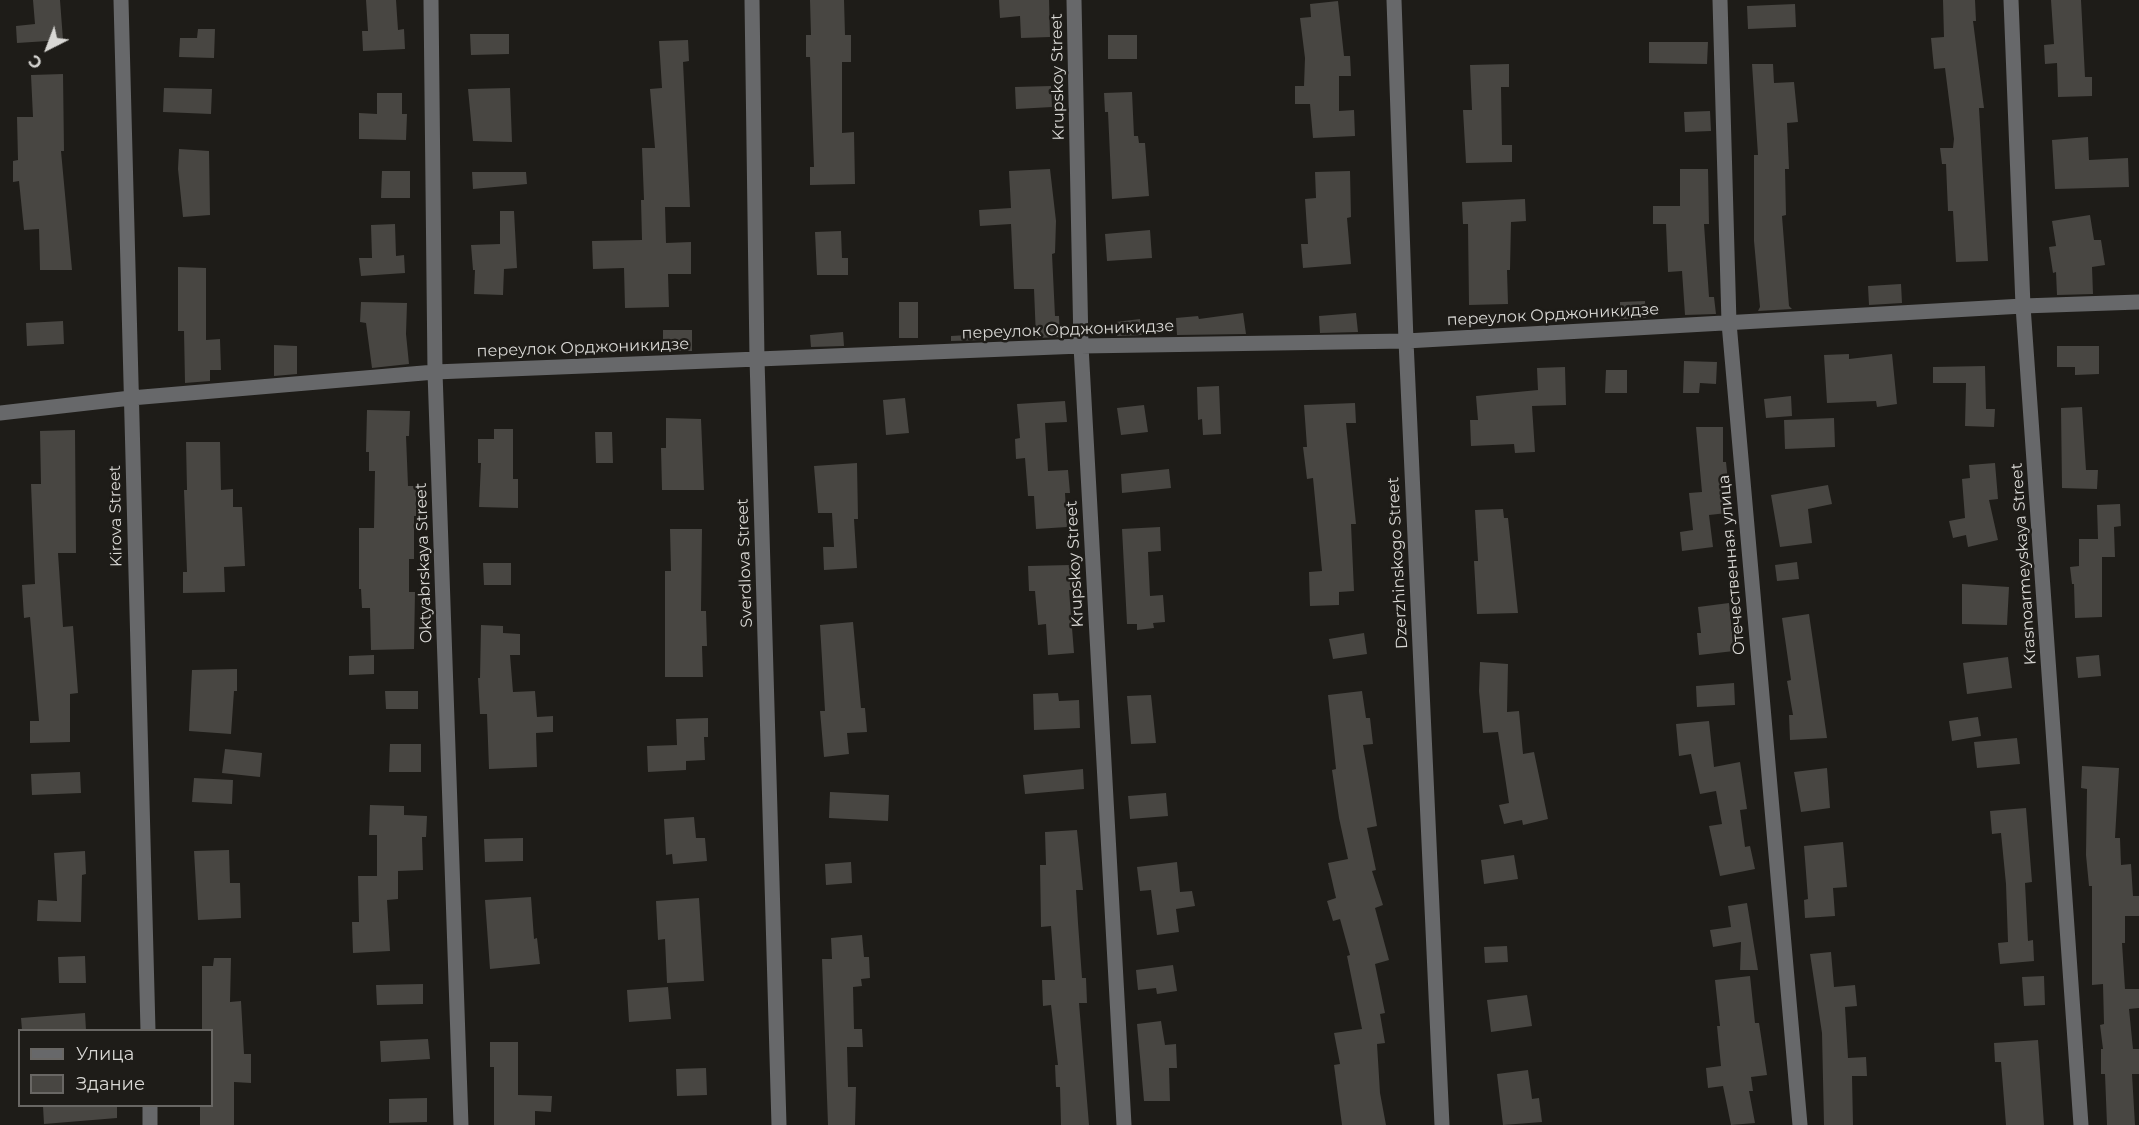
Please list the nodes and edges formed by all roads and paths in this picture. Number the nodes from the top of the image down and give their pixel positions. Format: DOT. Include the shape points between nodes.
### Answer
graph roads {
  1 [pos="121,0"];
  2 [pos="431,0"];
  3 [pos="752,0"];
  4 [pos="1074,0"];
  5 [pos="1394,0"];
  6 [pos="1720,0"];
  7 [pos="2011,0"];
  8 [pos="2139,302"];
  9 [pos="2023,306"];
  10 [pos="1729,322"];
  11 [pos="1406,342"];
  12 [pos="1081,346"];
  13 [pos="756,359"];
  14 [pos="435,372"];
  15 [pos="131,398"];
  16 [pos="0,413"];
  17 [pos="148,1029"];
  18 [pos="150,1107"];
  19 [pos="150,1125"];
  20 [pos="461,1125"];
  21 [pos="779,1125"];
  22 [pos="1124,1125"];
  23 [pos="1442,1125"];
  24 [pos="1800,1125"];
  25 [pos="2081,1125"];
  1 -- 15 [label="street, Kirova Street"];
  2 -- 14 [label="street, Oktyabrskaya Street"];
  3 -- 13 [label="street, Sverdlova Street"];
  4 -- 12 [label="street, Krupskoy Street"];
  5 -- 11 [label="street, Dzerzhinskogo Street"];
  6 -- 10 [label="street, Отечественная улица"];
  7 -- 9 [label="street, Krasnoarmeyskaya Street"];
  8 -- 9 [label="street, переулок Орджоникидзе"];
  9 -- 10 [label="street, переулок Орджоникидзе"];
  9 -- 25 [label="street, Krasnoarmeyskaya Street"];
  10 -- 11 [label="street, переулок Орджоникидзе"];
  10 -- 24 [label="street, Отечественная улица"];
  11 -- 12 [label="street, переулок Орджоникидзе"];
  11 -- 23 [label="street, Dzerzhinskogo Street"];
  12 -- 13 [label="street, переулок Орджоникидзе"];
  12 -- 22 [label="street, Krupskoy Street"];
  13 -- 14 [label="street, переулок Орджоникидзе"];
  13 -- 21 [label="street, Sverdlova Street"];
  14 -- 15 [label="street, переулок Орджоникидзе"];
  14 -- 20 [label="street, Oktyabrskaya Street"];
  15 -- 16 [label="street, переулок Орджоникидзе"];
  15 -- 17 [label="street, Kirova Street"];
  18 -- 19 [label="street"];
}
